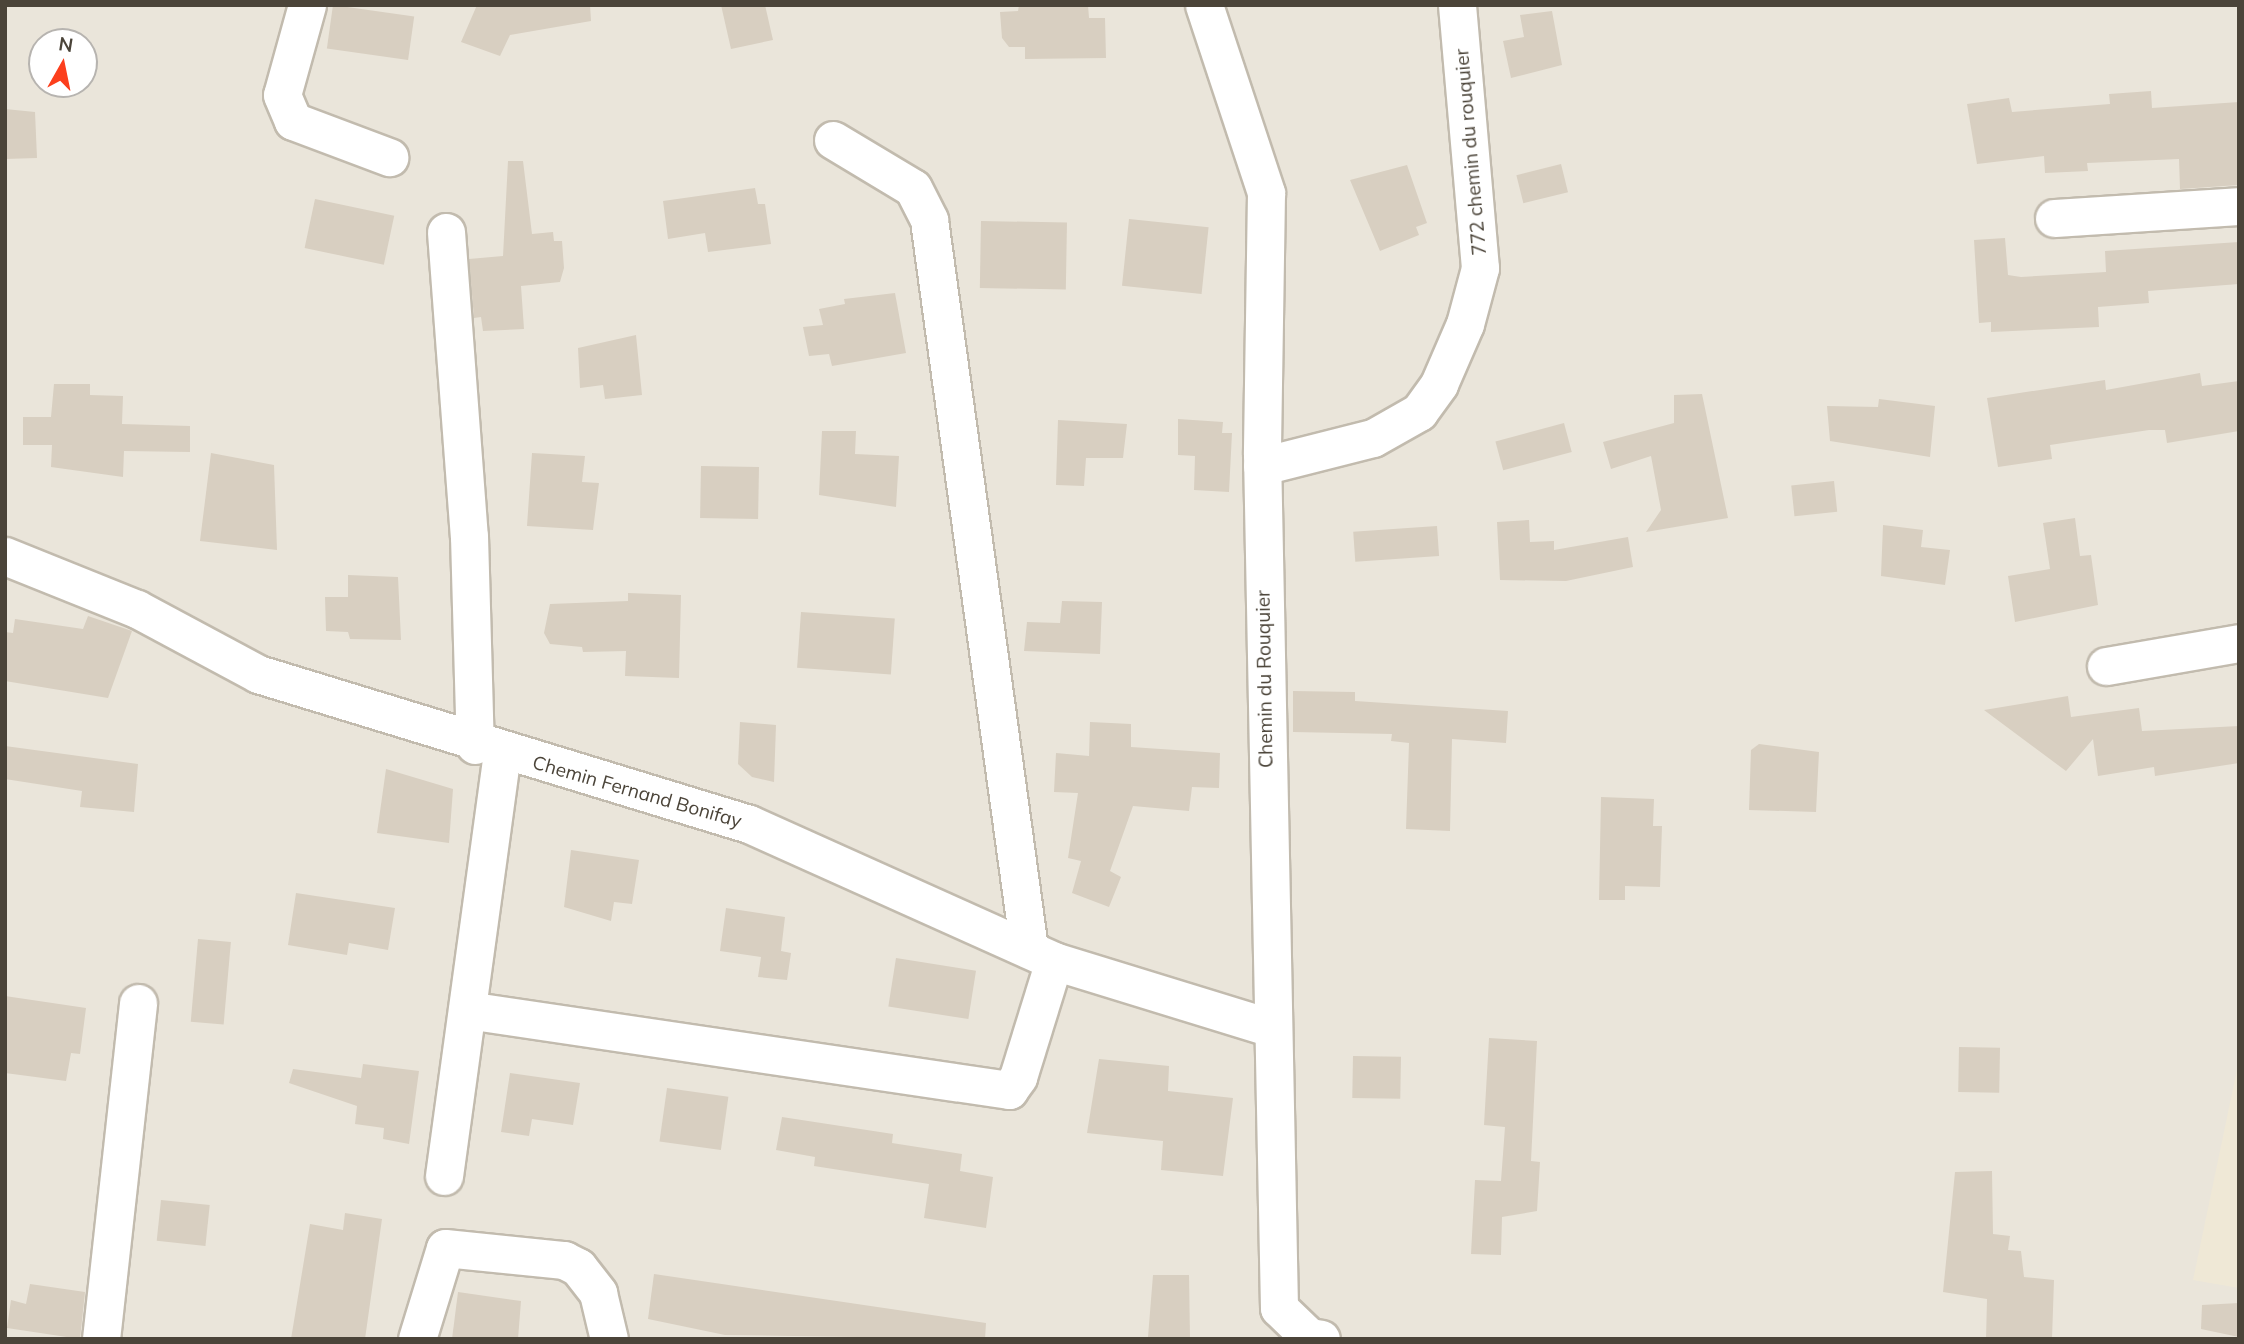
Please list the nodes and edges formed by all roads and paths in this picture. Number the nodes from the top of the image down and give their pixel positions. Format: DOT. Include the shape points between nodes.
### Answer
graph roads {
  1 [pos="307,5"];
  2 [pos="1204,5"];
  3 [pos="1457,5"];
  4 [pos="833,139"];
  5 [pos="389,157"];
  6 [pos="2239,206"];
  7 [pos="2054,218"];
  8 [pos="446,232"];
  9 [pos="1262,466"];
  10 [pos="5,556"];
  11 [pos="2239,643"];
  12 [pos="2106,666"];
  13 [pos="489,749"];
  14 [pos="1042,955"];
  15 [pos="138,1003"];
  16 [pos="467,1010"];
  17 [pos="1269,1027"];
  18 [pos="443,1176"];
  19 [pos="101,1339"];
  20 [pos="417,1339"];
  21 [pos="609,1339"];
  22 [pos="1321,1339"];
  1 -- 5 [label="street" via="282,95 293,121"];
  2 -- 9 [label="street, Chemin du Rouquier" via="1266,193"];
  3 -- 9 [label="street, 772 chemin du rouquier" via="1480,268 1465,324 1419,412 1373,438"];
  4 -- 14 [label="street" via="913,188 929,220"];
  6 -- 7 [label="street"];
  8 -- 13 [label="street"];
  9 -- 17 [label="street, Chemin du Rouquier"];
  10 -- 13 [label="street, Chemin Fernand Bonifay" via="137,609 258,674"];
  11 -- 12 [label="street"];
  13 -- 14 [label="street, Chemin Fernand Bonifay" via="749,824"];
  13 -- 16 [label="street"];
  14 -- 16 [label="street" via="1018,1077 1009,1090"];
  14 -- 17 [label="street, Chemin Fernand Bonifay"];
  15 -- 19 [label="street"];
  16 -- 18 [label="street"];
  17 -- 22 [label="street, Chemin du Rouquier" via="1279,1308 1309,1337"];
  20 -- 21 [label="street" via="445,1248 564,1260 578,1267 598,1293"];
}
